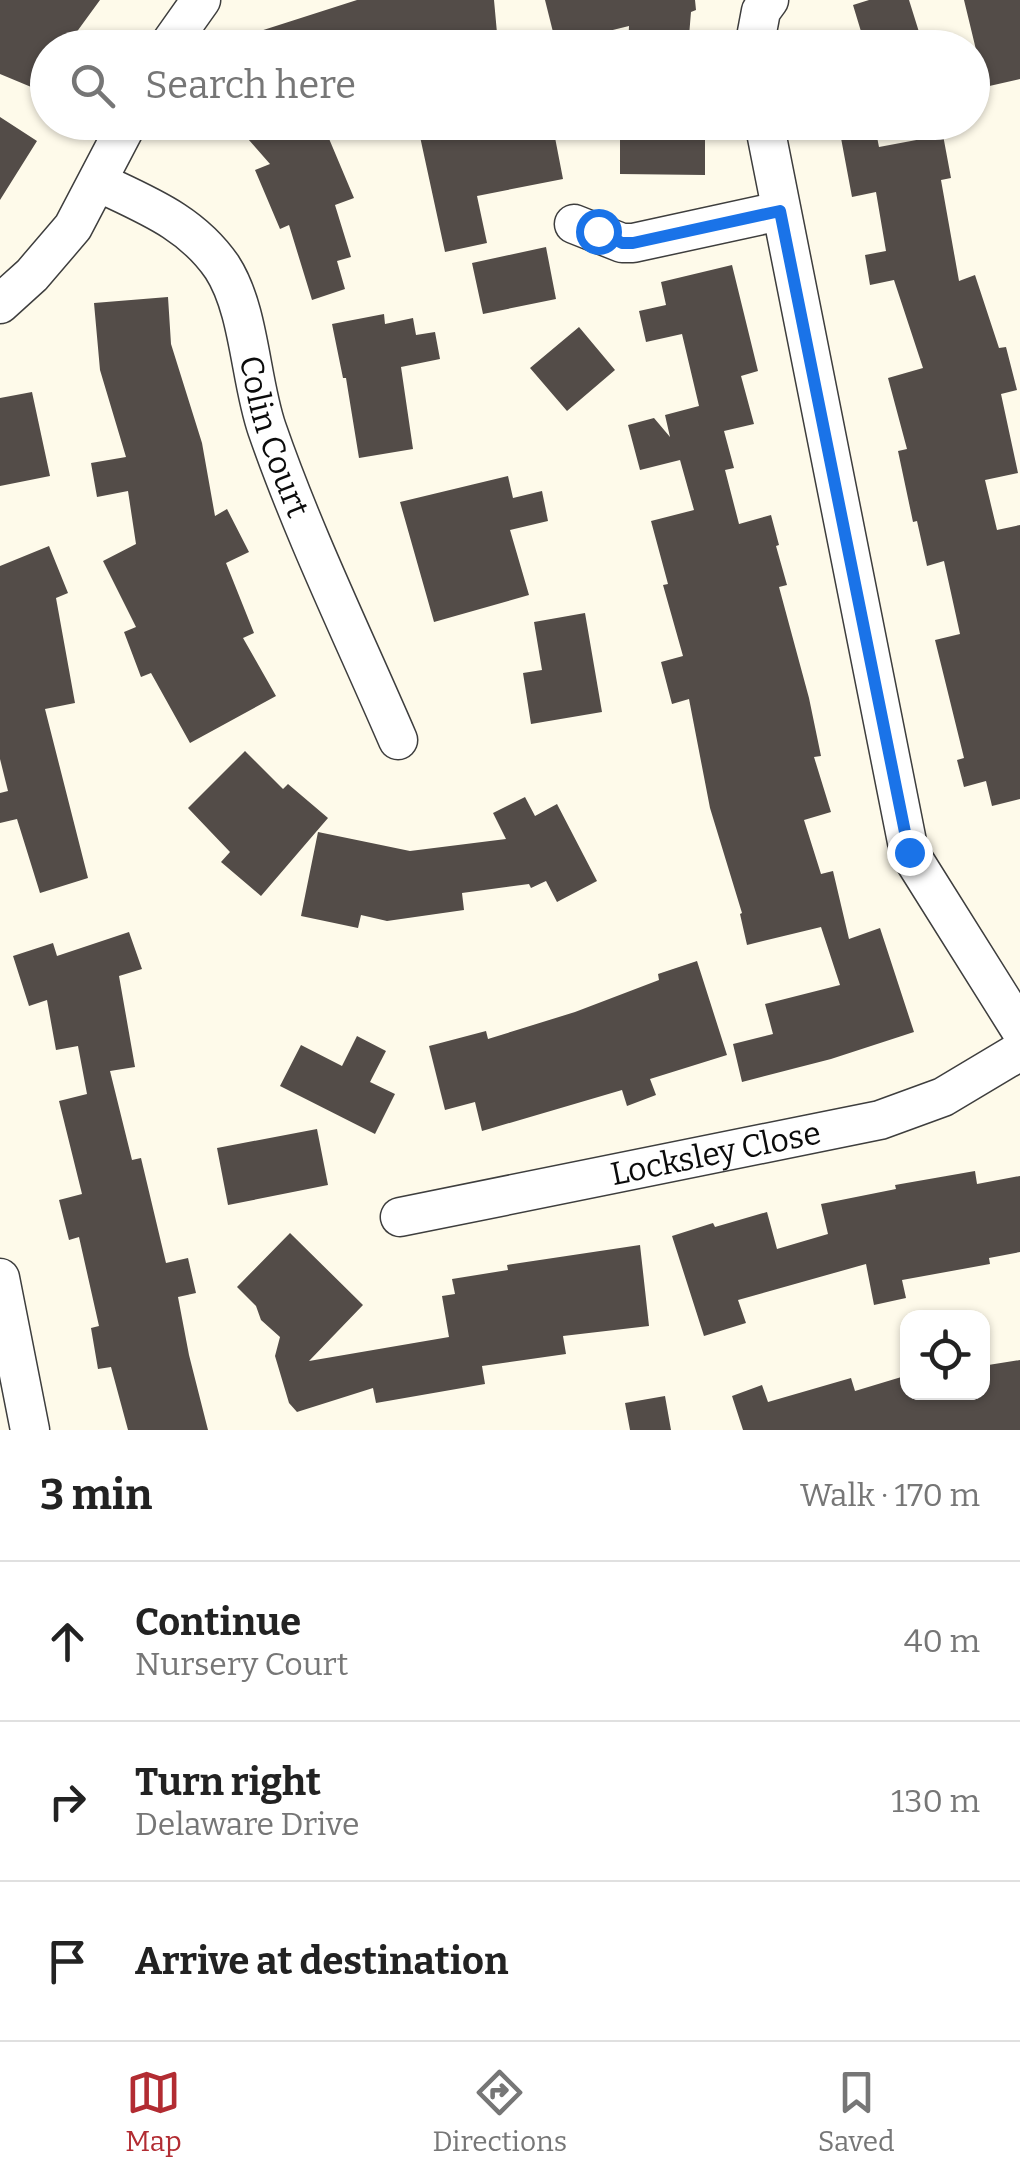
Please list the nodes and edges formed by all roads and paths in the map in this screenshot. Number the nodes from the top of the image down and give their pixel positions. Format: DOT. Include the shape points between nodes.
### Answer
graph roads {
  1 [pos="202,0"];
  2 [pos="768,0"];
  3 [pos="786,0"];
  4 [pos="180,30"];
  5 [pos="757,30"];
  6 [pos="777,30"];
  7 [pos="119,140"];
  8 [pos="767,140"];
  9 [pos="98,182"];
  10 [pos="780,211"];
  11 [pos="574,224"];
  12 [pos="0,304"];
  13 [pos="398,740"];
  14 [pos="1020,1029"];
  15 [pos="1020,1051"];
  16 [pos="400,1217"];
  17 [pos="0,1278"];
  18 [pos="30,1430"];
  1 -- 4 [label="street"];
  2 -- 5 [label="street"];
  3 -- 6 [label="street"];
  7 -- 9 [label="street"];
  8 -- 10 [label="street"];
  9 -- 12 [label="street" via="73,227"];
  9 -- 13 [label="street, Colin Court" via="176,219 224,270 267,429"];
  10 -- 11 [label="street" via="633,243"];
  10 -- 14 [label="street" via="909,852"];
  15 -- 16 [label="street, Locksley Close" via="943,1096 880,1120"];
  17 -- 18 [label="street"];
}
